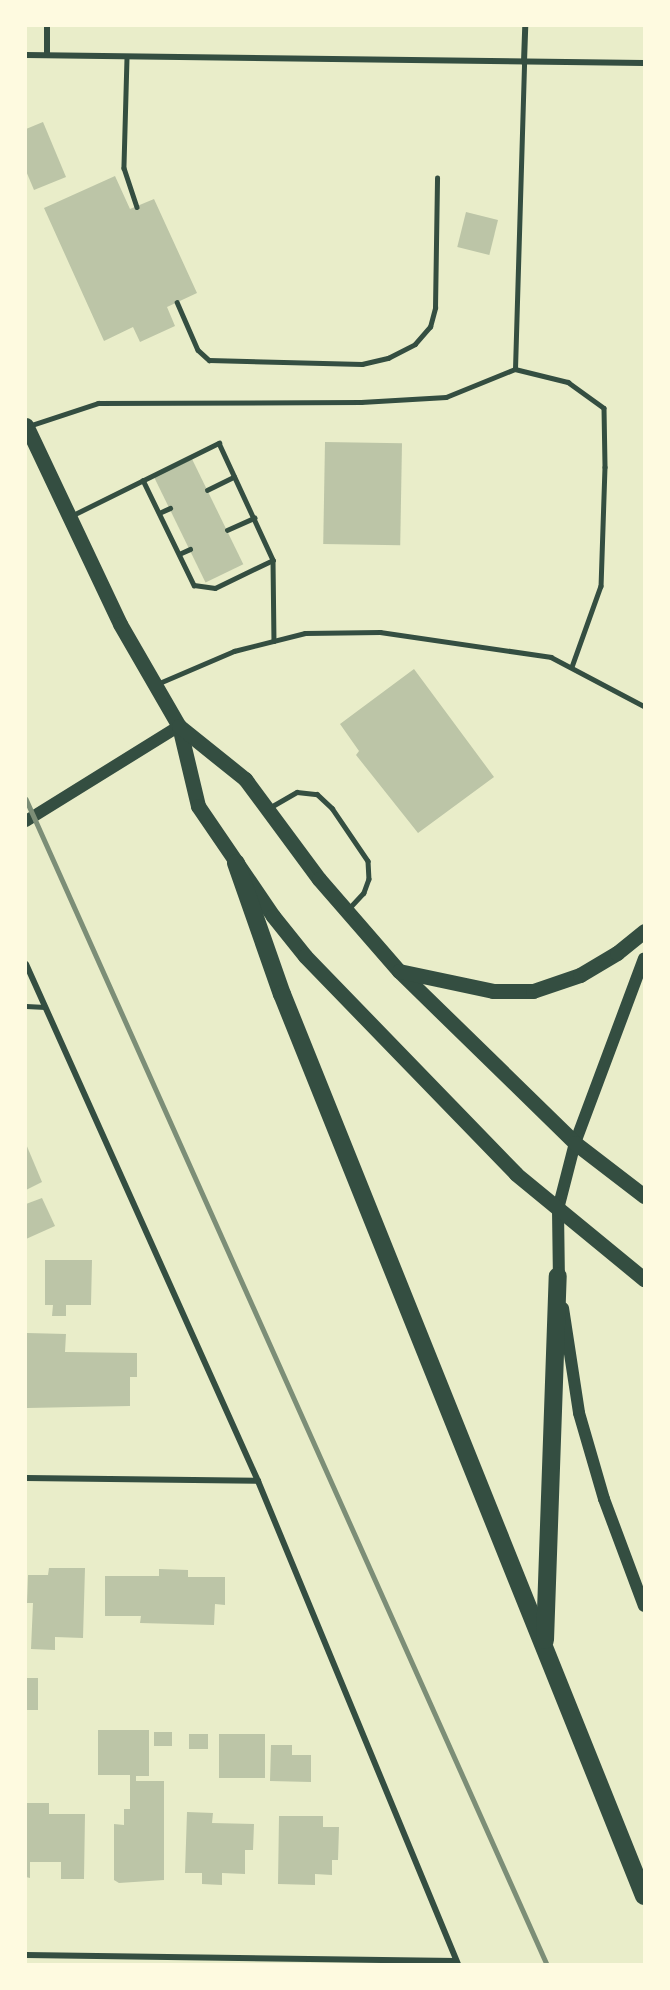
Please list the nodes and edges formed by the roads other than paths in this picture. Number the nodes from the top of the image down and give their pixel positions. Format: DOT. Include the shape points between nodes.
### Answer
graph roads {
  1 [pos="47,26"];
  2 [pos="525,26"];
  3 [pos="47,55"];
  4 [pos="26,56"];
  5 [pos="127,58"];
  6 [pos="524,62"];
  7 [pos="645,63"];
  8 [pos="436,178"];
  9 [pos="136,207"];
  10 [pos="177,302"];
  11 [pos="515,369"];
  12 [pos="26,426"];
  13 [pos="234,477"];
  14 [pos="143,480"];
  15 [pos="207,490"];
  16 [pos="170,508"];
  17 [pos="159,513"];
  18 [pos="68,517"];
  19 [pos="254,518"];
  20 [pos="227,530"];
  21 [pos="190,549"];
  22 [pos="179,554"];
  23 [pos="273,560"];
  24 [pos="274,641"];
  25 [pos="572,667"];
  26 [pos="155,685"];
  27 [pos="645,706"];
  28 [pos="179,726"];
  29 [pos="267,810"];
  30 [pos="26,821"];
  31 [pos="236,863"];
  32 [pos="346,912"];
  33 [pos="645,931"];
  34 [pos="645,958"];
  35 [pos="26,963"];
  36 [pos="399,971"];
  37 [pos="26,1006"];
  38 [pos="45,1007"];
  39 [pos="575,1143"];
  40 [pos="645,1196"];
  41 [pos="558,1209"];
  42 [pos="558,1276"];
  43 [pos="645,1279"];
  44 [pos="26,1478"];
  45 [pos="258,1481"];
  46 [pos="645,1606"];
  47 [pos="545,1647"];
  48 [pos="645,1896"];
  49 [pos="26,1956"];
  50 [pos="457,1963"];
  1 -- 3 [label="street"];
  2 -- 6 [label="street"];
  3 -- 4 [label="street"];
  3 -- 5 [label="street"];
  5 -- 6 [label="street"];
  5 -- 9 [label="lane" via="124,168"];
  6 -- 7 [label="street"];
  6 -- 11 [label="lane"];
  8 -- 10 [label="lane" via="435,308 430,327 415,344 388,358 362,364 209,360 198,350"];
  11 -- 12 [label="lane" via="446,397 362,402 98,403"];
  11 -- 25 [label="lane" via="568,382 604,408 601,586"];
  12 -- 18 [label="main road"];
  13 -- 14 [label="lane" via="219,443"];
  13 -- 15 [label="lane"];
  13 -- 19 [label="lane"];
  14 -- 17 [label="lane"];
  14 -- 18 [label="lane"];
  16 -- 17 [label="lane"];
  17 -- 22 [label="lane"];
  18 -- 26 [label="main road" via="120,624"];
  19 -- 20 [label="lane"];
  19 -- 23 [label="lane"];
  21 -- 22 [label="lane"];
  22 -- 23 [label="lane" via="194,585 215,588"];
  23 -- 24 [label="lane"];
  24 -- 25 [label="lane" via="305,633 380,632 551,657"];
  24 -- 26 [label="lane" via="234,651"];
  25 -- 27 [label="lane"];
  26 -- 28 [label="main road"];
  28 -- 29 [label="main road" via="245,779"];
  28 -- 30 [label="main road"];
  28 -- 31 [label="main road" via="198,806"];
  29 -- 32 [label="main road"];
  29 -- 32 [label="lane" via="297,792 317,794 332,808 368,861 369,879 364,893"];
  31 -- 41 [label="main road" via="305,956 516,1174"];
  31 -- 47 [label="highway" via="282,994"];
  32 -- 36 [label="main road"];
  33 -- 36 [label="main road" via="580,975 533,991 493,991"];
  34 -- 39 [label="main road"];
  35 -- 38 [label="street"];
  36 -- 39 [label="main road"];
  37 -- 38 [label="lane"];
  38 -- 45 [label="street"];
  39 -- 40 [label="main road"];
  39 -- 41 [label="main road"];
  41 -- 42 [label="main road"];
  41 -- 43 [label="main road"];
  42 -- 46 [label="main road" via="579,1413 604,1499"];
  42 -- 47 [label="highway"];
  44 -- 45 [label="street"];
  45 -- 50 [label="street"];
  47 -- 48 [label="highway"];
  49 -- 50 [label="street"];
}
